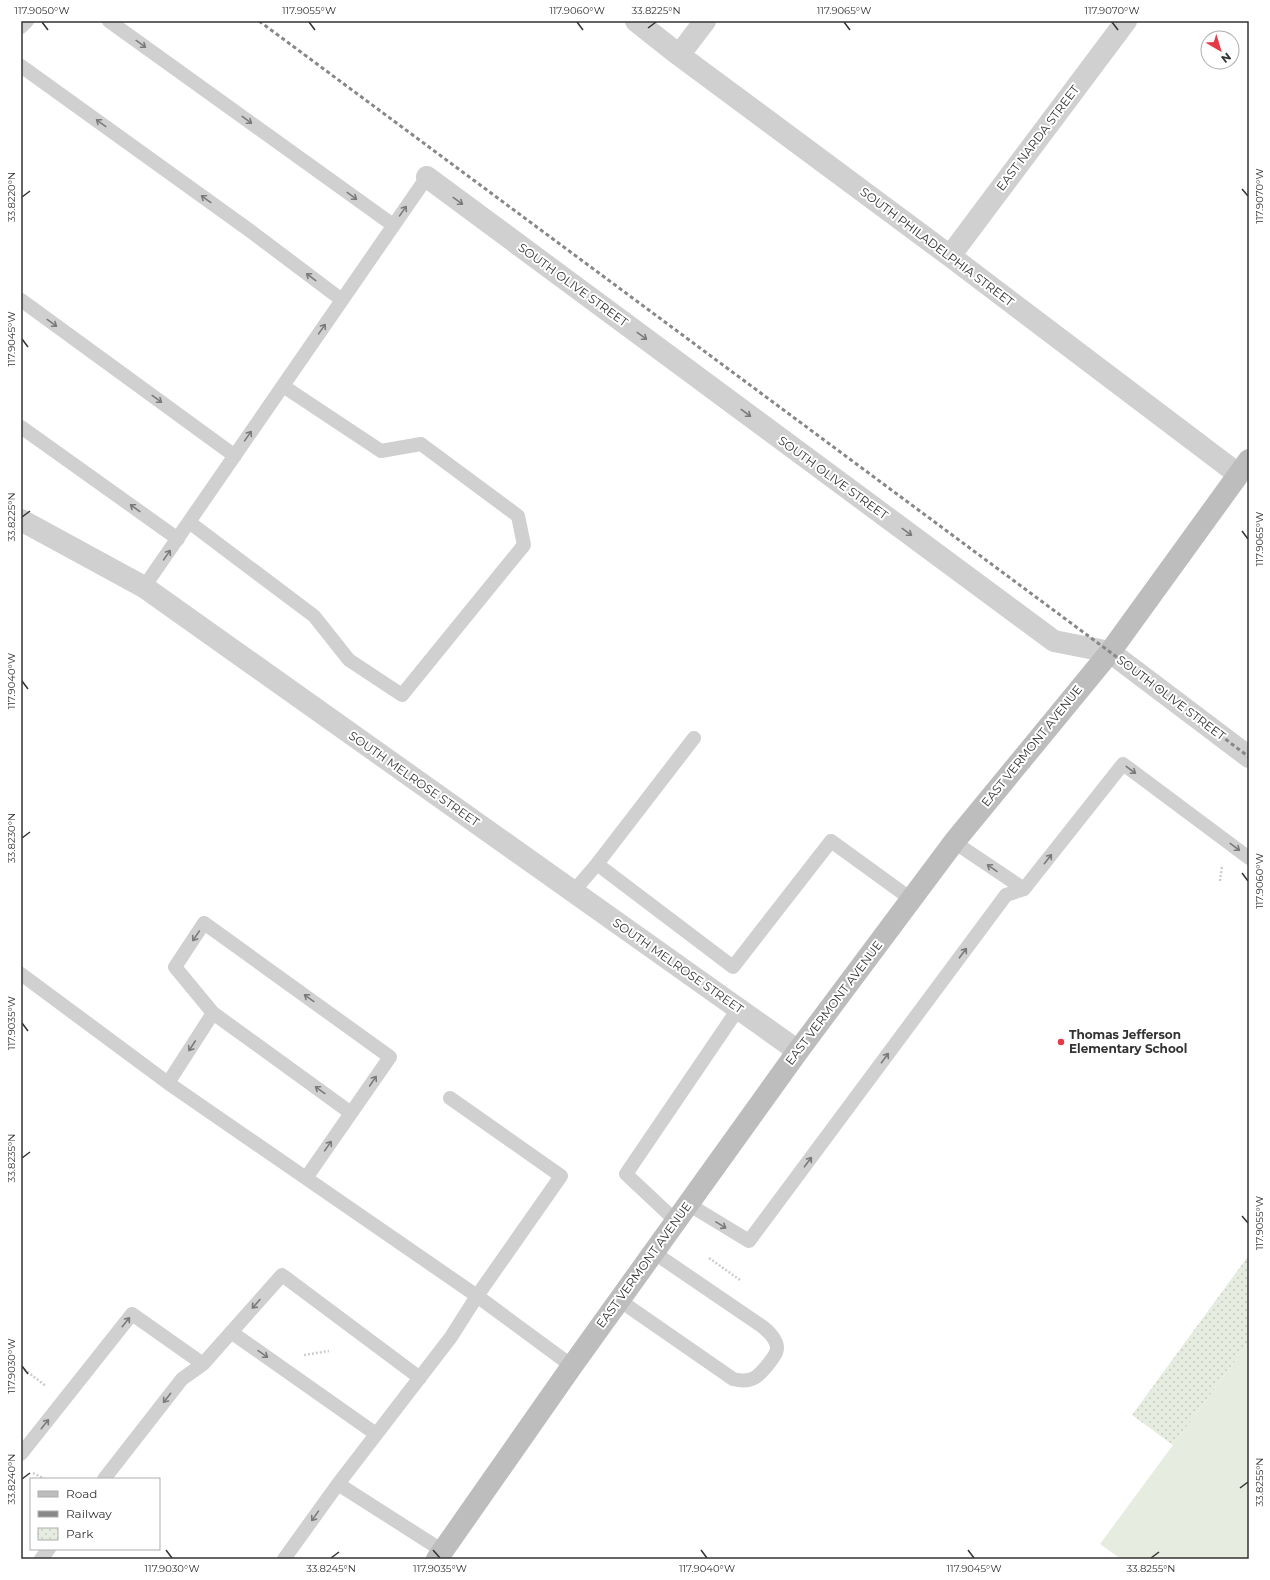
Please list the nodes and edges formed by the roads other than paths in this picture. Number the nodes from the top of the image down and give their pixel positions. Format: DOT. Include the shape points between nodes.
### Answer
graph roads {
  1 [pos="27,21"];
  2 [pos="110,21"];
  3 [pos="636,21"];
  4 [pos="705,21"];
  5 [pos="1126,21"];
  6 [pos="21,27"];
  7 [pos="679,55"];
  8 [pos="21,66"];
  9 [pos="427,177"];
  10 [pos="393,225"];
  11 [pos="950,256"];
  12 [pos="21,300"];
  13 [pos="342,300"];
  14 [pos="283,386"];
  15 [pos="21,427"];
  16 [pos="235,456"];
  17 [pos="1244,467"];
  18 [pos="21,520"];
  19 [pos="189,522"];
  20 [pos="178,539"];
  21 [pos="144,587"];
  22 [pos="1110,652"];
  23 [pos="694,738"];
  24 [pos="1249,757"];
  25 [pos="954,842"];
  26 [pos="1249,858"];
  27 [pos="598,864"];
  28 [pos="1024,889"];
  29 [pos="573,892"];
  30 [pos="911,899"];
  31 [pos="21,974"];
  32 [pos="738,1009"];
  33 [pos="213,1013"];
  34 [pos="798,1051"];
  35 [pos="168,1083"];
  36 [pos="450,1098"];
  37 [pos="351,1113"];
  38 [pos="306,1178"];
  39 [pos="682,1212"];
  40 [pos="653,1252"];
  41 [pos="477,1296"];
  42 [pos="619,1300"];
  43 [pos="231,1332"];
  44 [pos="203,1364"];
  45 [pos="572,1366"];
  46 [pos="420,1378"];
  47 [pos="376,1434"];
  48 [pos="21,1454"];
  49 [pos="105,1478"];
  50 [pos="338,1484"];
  51 [pos="48,1550"];
  52 [pos="440,1555"];
  53 [pos="41,1559"];
  54 [pos="284,1559"];
  1 -- 6 [label="lane"];
  2 -- 10 [label="lane, one-way"];
  3 -- 7 [label="street, SOUTH PHILADELPHIA STREET"];
  4 -- 7 [label="street"];
  5 -- 11 [label="street, EAST NARDA STREET"];
  7 -- 11 [label="street, SOUTH PHILADELPHIA STREET"];
  13 -- 8 [label="lane, one-way"];
  10 -- 9 [label="lane, one-way"];
  9 -- 22 [label="street, SOUTH OLIVE STREET, one-way" via="1054,642"];
  10 -- 13 [label="lane"];
  11 -- 17 [label="street, SOUTH PHILADELPHIA STREET"];
  12 -- 16 [label="lane, one-way"];
  14 -- 13 [label="lane, one-way"];
  16 -- 14 [label="lane, one-way"];
  14 -- 19 [label="lane" via="381,451 421,444 518,516 524,545 402,695 349,660 314,616"];
  20 -- 15 [label="lane, one-way"];
  16 -- 19 [label="lane"];
  17 -- 22 [label="street, EAST VERMONT AVENUE"];
  18 -- 21 [label="street, SOUTH MELROSE STREET"];
  19 -- 20 [label="lane"];
  21 -- 20 [label="lane, one-way"];
  21 -- 29 [label="street, SOUTH MELROSE STREET"];
  22 -- 24 [label="street, SOUTH OLIVE STREET"];
  22 -- 25 [label="street, EAST VERMONT AVENUE"];
  23 -- 27 [label="lane"];
  28 -- 25 [label="lane, one-way"];
  25 -- 30 [label="street, EAST VERMONT AVENUE"];
  28 -- 26 [label="lane, one-way" via="1123,764"];
  27 -- 29 [label="lane"];
  27 -- 30 [label="lane" via="733,967 831,841"];
  39 -- 28 [label="lane, one-way" via="749,1240 1006,896"];
  29 -- 32 [label="street, SOUTH MELROSE STREET"];
  30 -- 34 [label="street, EAST VERMONT AVENUE"];
  31 -- 35 [label="lane"];
  32 -- 34 [label="street, SOUTH MELROSE STREET"];
  32 -- 39 [label="lane" via="626,1174"];
  33 -- 35 [label="lane, one-way"];
  37 -- 33 [label="lane, one-way"];
  37 -- 33 [label="lane, one-way" via="390,1057 204,923 175,967"];
  34 -- 39 [label="street, EAST VERMONT AVENUE"];
  35 -- 38 [label="lane"];
  36 -- 41 [label="lane" via="561,1176"];
  38 -- 37 [label="lane, one-way"];
  38 -- 41 [label="lane"];
  39 -- 40 [label="street, EAST VERMONT AVENUE"];
  40 -- 42 [label="street, EAST VERMONT AVENUE"];
  40 -- 42 [label="lane" via="763,1327 776,1345 776,1354 758,1376 746,1381 733,1379"];
  41 -- 45 [label="lane"];
  41 -- 46 [label="lane" via="451,1337"];
  42 -- 45 [label="street, EAST VERMONT AVENUE"];
  43 -- 44 [label="lane"];
  46 -- 43 [label="lane, one-way" via="282,1275"];
  43 -- 47 [label="lane, one-way"];
  48 -- 44 [label="lane, one-way" via="132,1314"];
  44 -- 49 [label="lane, one-way" via="182,1379"];
  45 -- 52 [label="street, EAST VERMONT AVENUE"];
  46 -- 47 [label="lane"];
  47 -- 50 [label="lane"];
  50 -- 52 [label="lane"];
  50 -- 54 [label="lane, one-way"];
  51 -- 53 [label="lane"];
}
